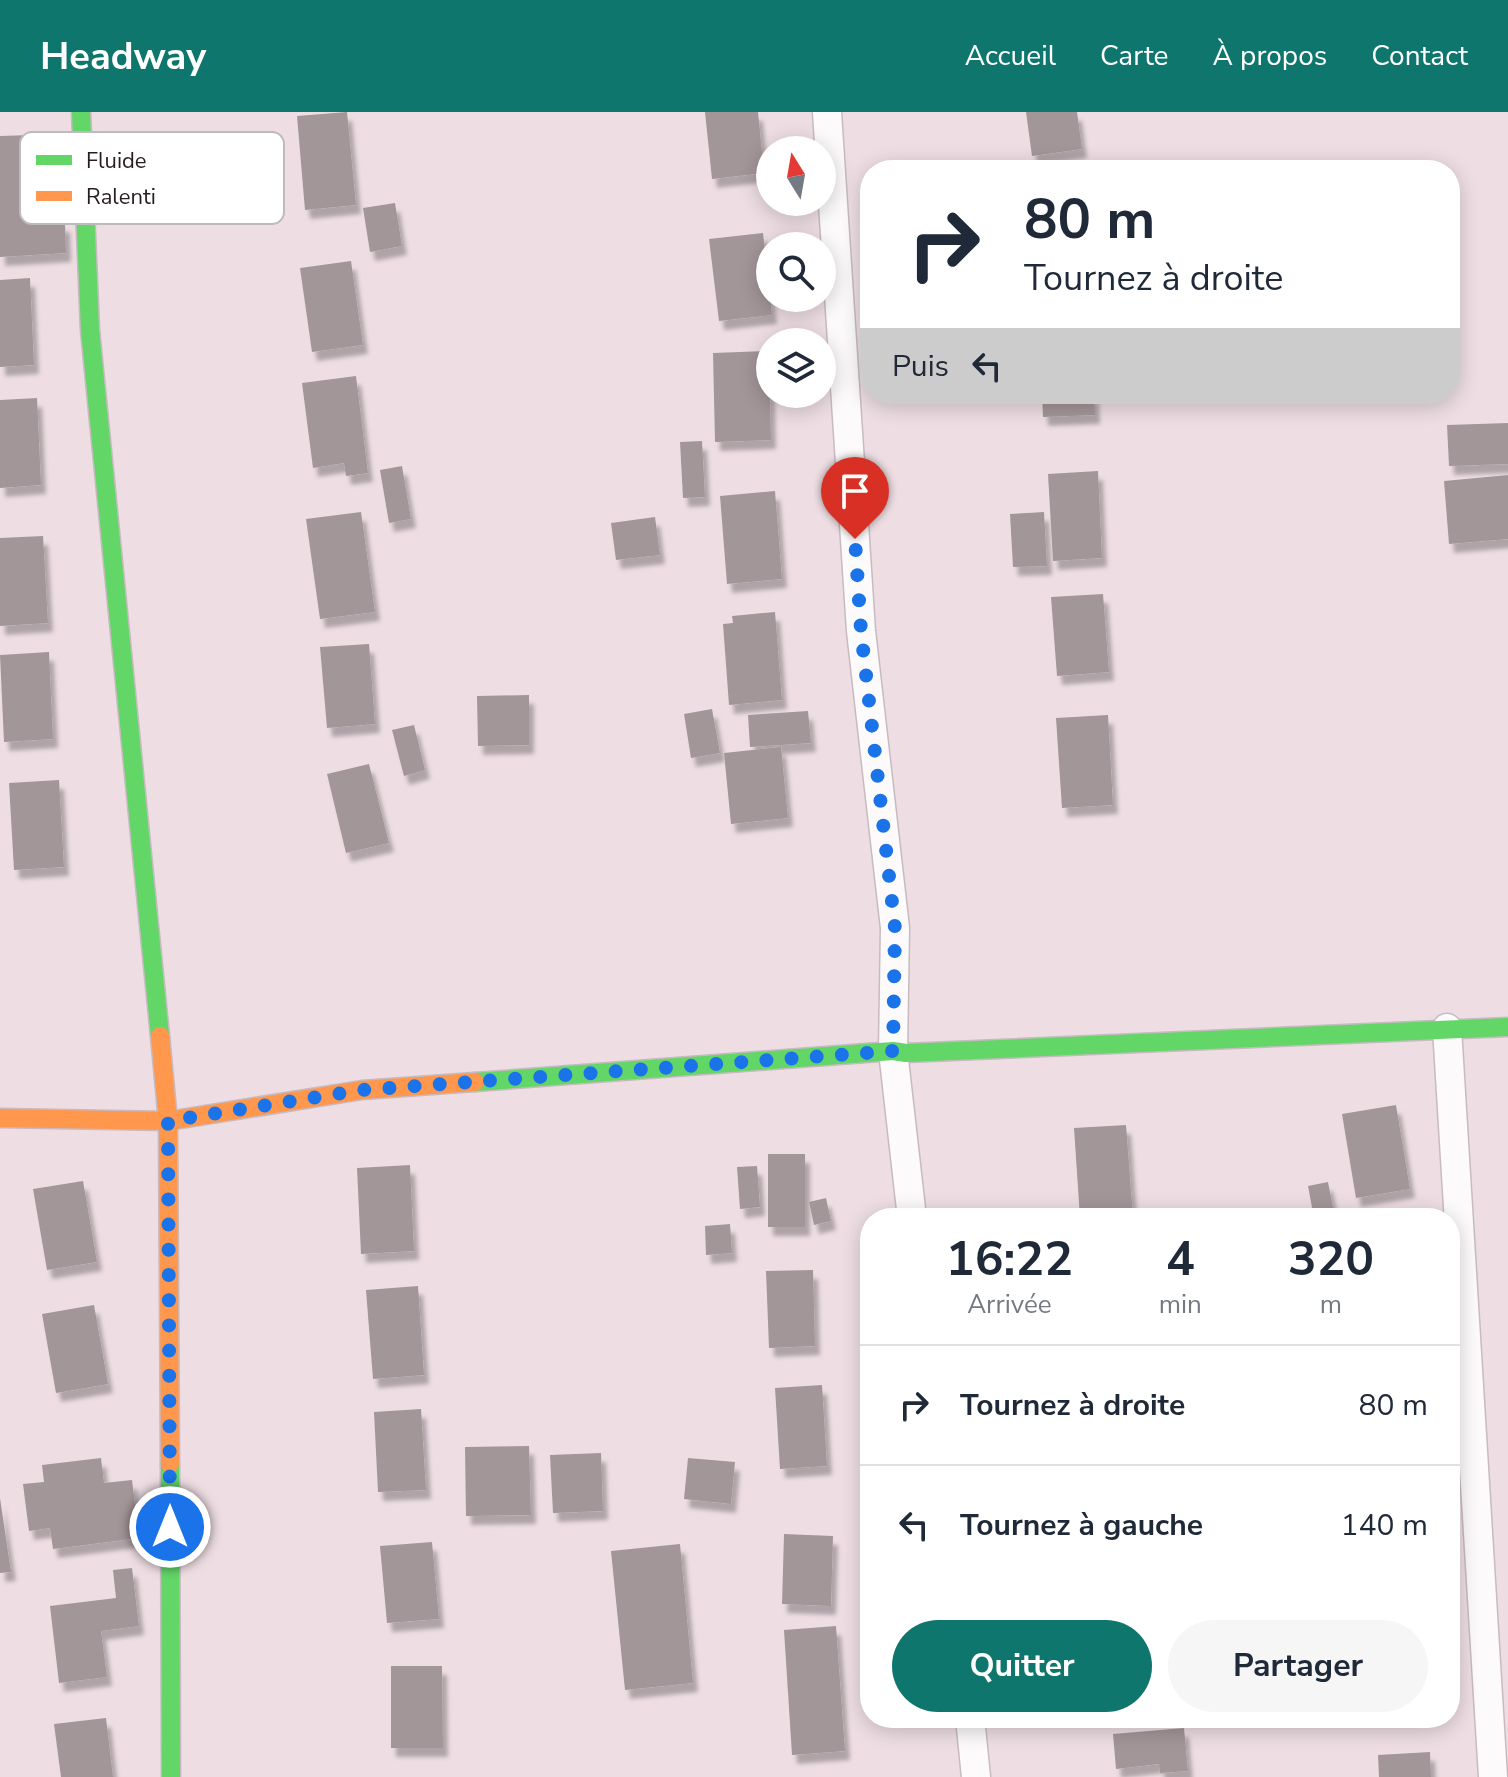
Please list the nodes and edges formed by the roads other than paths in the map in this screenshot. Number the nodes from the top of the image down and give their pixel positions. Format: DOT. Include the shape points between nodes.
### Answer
graph roads {
  1 [pos="81,112"];
  2 [pos="827,112"];
  3 [pos="82,132"];
  4 [pos="86,224"];
  5 [pos="1508,1027"];
  6 [pos="1447,1028"];
  7 [pos="893,1051"];
  8 [pos="0,1118"];
  9 [pos="168,1121"];
  10 [pos="911,1208"];
  11 [pos="1458,1208"];
  12 [pos="1460,1240"];
  13 [pos="971,1728"];
  14 [pos="171,1777"];
  15 [pos="976,1777"];
  16 [pos="1493,1777"];
  1 -- 3 [label="street"];
  2 -- 7 [label="street" via="861,631 895,928"];
  4 -- 9 [label="street" via="90,330"];
  5 -- 6 [label="street"];
  6 -- 7 [label="street"];
  6 -- 11 [label="street"];
  7 -- 9 [label="street" via="362,1090"];
  7 -- 10 [label="street"];
  8 -- 9 [label="street"];
  9 -- 14 [label="street"];
  12 -- 16 [label="street"];
  13 -- 15 [label="street"];
}
